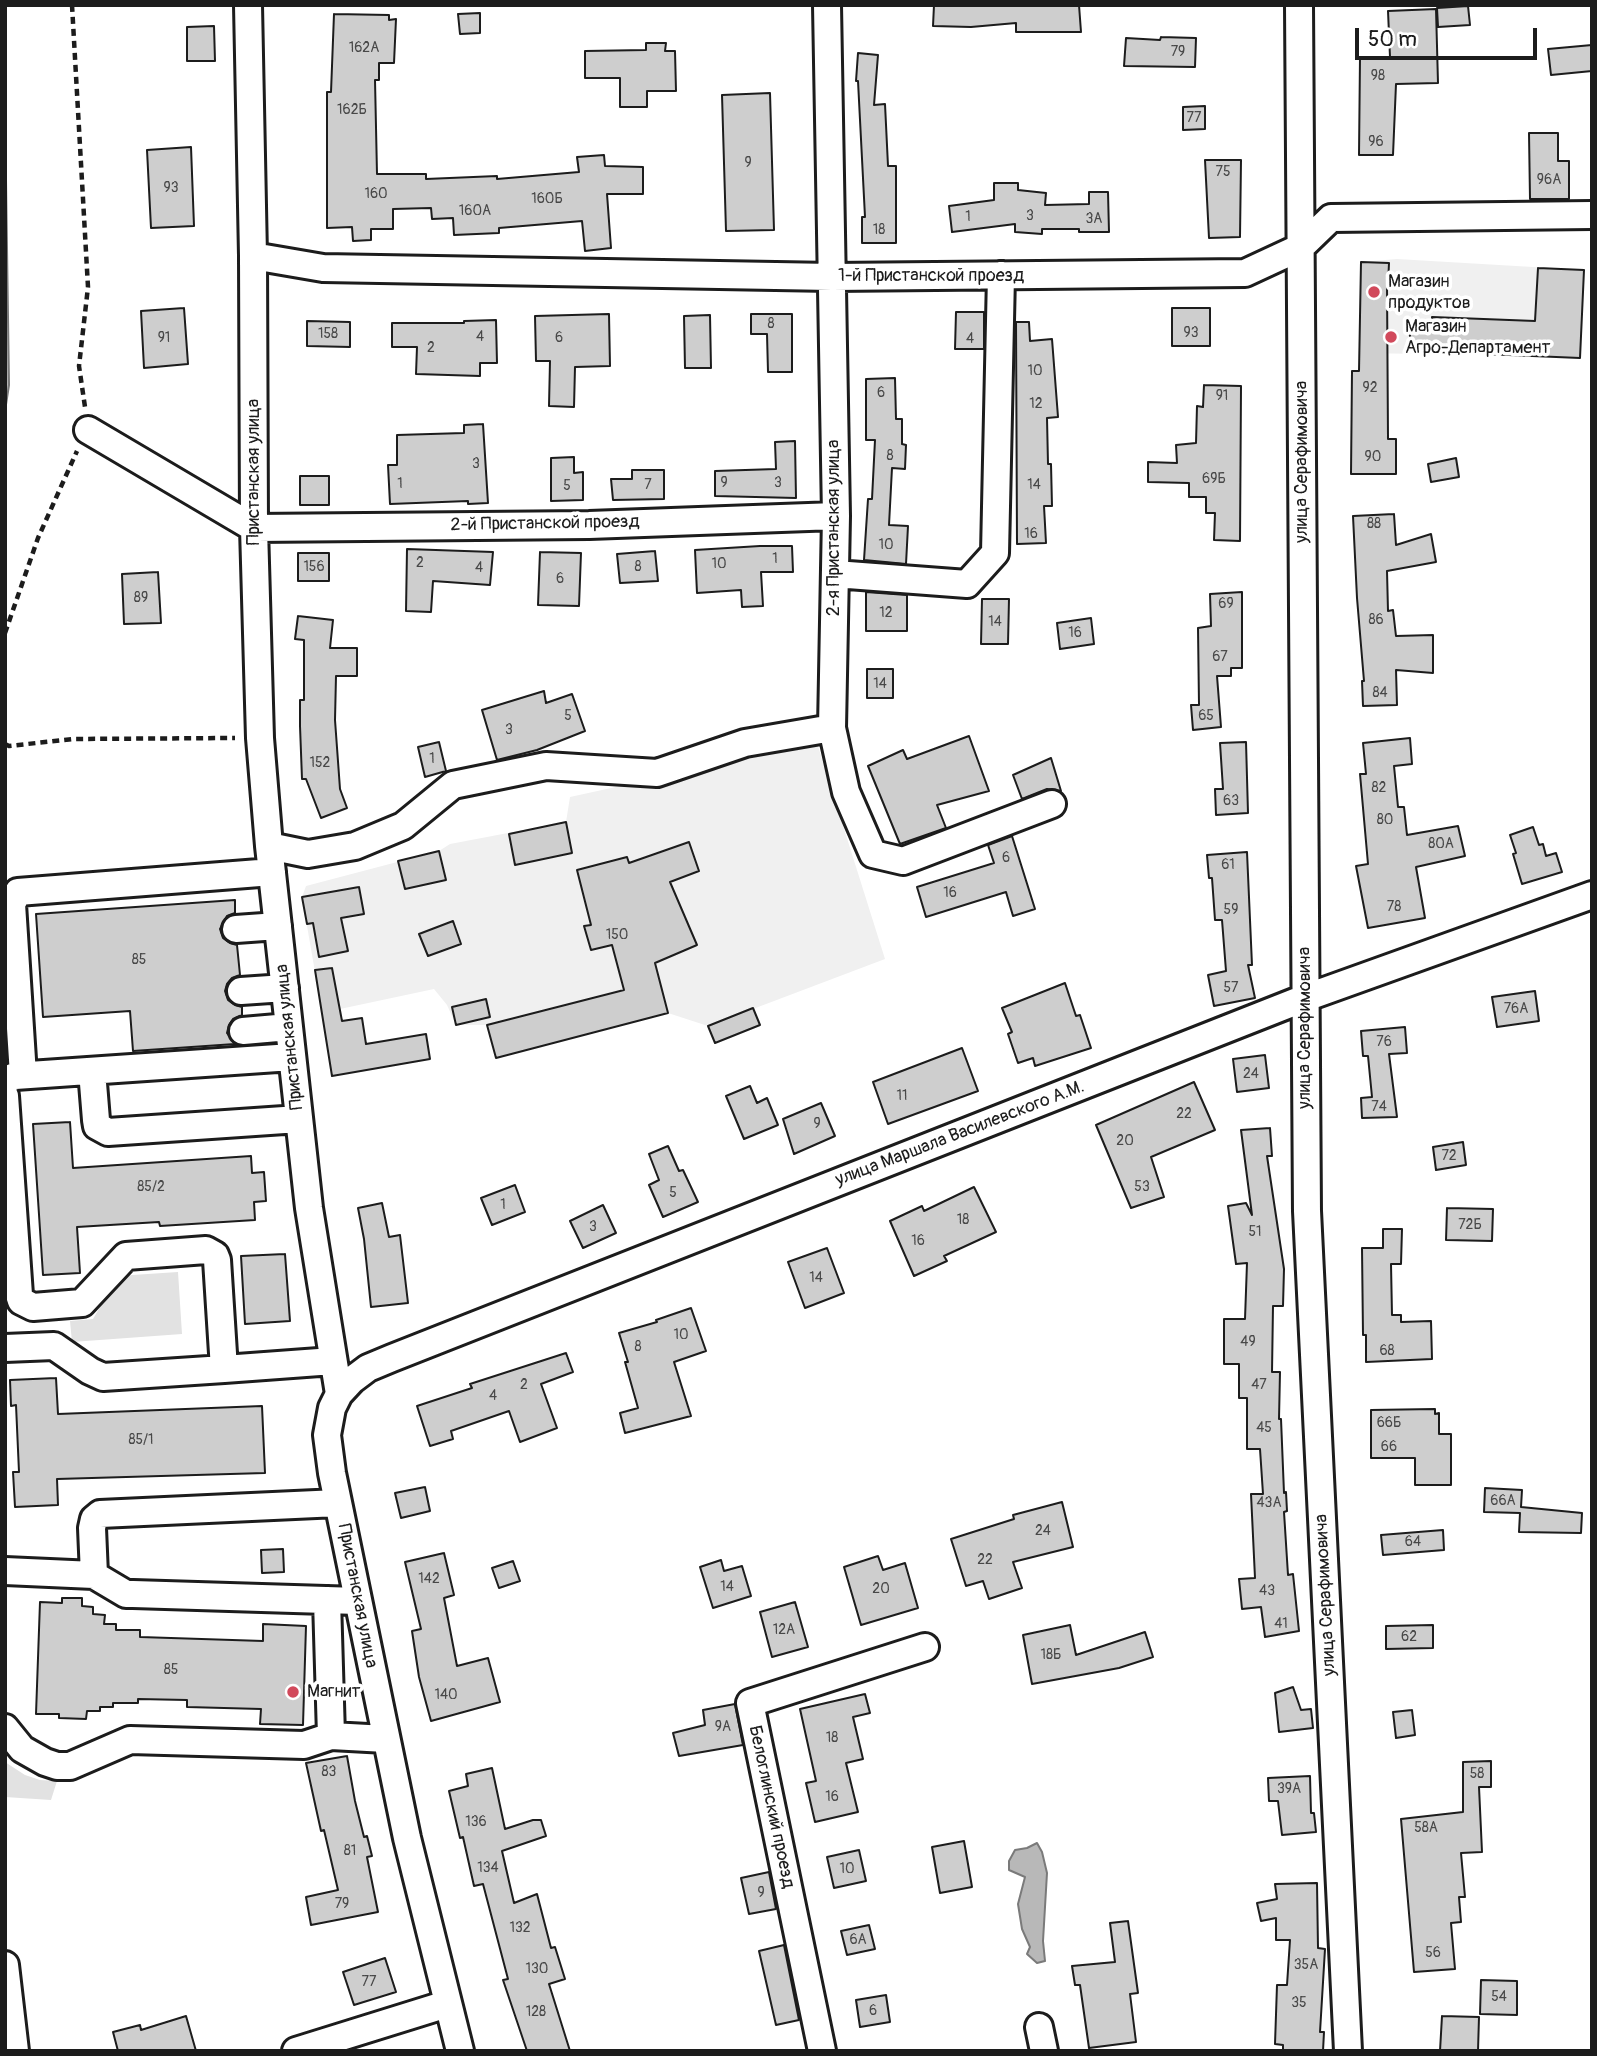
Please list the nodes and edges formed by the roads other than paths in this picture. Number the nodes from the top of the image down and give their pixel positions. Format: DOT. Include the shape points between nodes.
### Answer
graph roads {
  1 [pos="248,5"];
  2 [pos="827,5"];
  3 [pos="1299,5"];
  4 [pos="1592,215"];
  5 [pos="1301,247"];
  6 [pos="253,256"];
  7 [pos="1001,275"];
  8 [pos="832,277"];
  9 [pos="88,430"];
  10 [pos="836,516"];
  11 [pos="254,528"];
  12 [pos="835,574"];
  13 [pos="832,729"];
  14 [pos="1052,804"];
  15 [pos="270,859"];
  16 [pos="1592,895"];
  17 [pos="278,926"];
  18 [pos="236,929"];
  19 [pos="285,988"];
  20 [pos="241,991"];
  21 [pos="1305,998"];
  22 [pos="289,1027"];
  23 [pos="243,1031"];
  24 [pos="292,1057"];
  25 [pos="92,1071"];
  26 [pos="14,1079"];
  27 [pos="5,1096"];
  28 [pos="299,1119"];
  29 [pos="5,1348"];
  30 [pos="333,1361"];
  31 [pos="224,1368"];
  32 [pos="339,1394"];
  33 [pos="338,1503"];
  34 [pos="5,1571"];
  35 [pos="94,1575"];
  36 [pos="327,1600"];
  37 [pos="358,1601"];
  38 [pos="925,1647"];
  39 [pos="5,1728"];
  40 [pos="331,1736"];
  41 [pos="386,1738"];
  42 [pos="5,1965"];
  43 [pos="447,2004"];
  44 [pos="15,2051"];
  45 [pos="296,2051"];
  46 [pos="460,2051"];
  47 [pos="822,2051"];
  48 [pos="1348,2051"];
  1 -- 6 [label="street, Пристанская улица"];
  2 -- 8 [label="street, 2-я Пристанская улица"];
  3 -- 5 [label="street, улица Серафимовича"];
  4 -- 5 [label="street, 1-й Пристанской проезд" via="1331,218"];
  5 -- 7 [label="street, 1-й Пристанской проезд" via="1245,273"];
  5 -- 21 [label="street, улица Серафимовича"];
  6 -- 8 [label="street, 1-й Пристанской проезд" via="323,268"];
  6 -- 11 [label="street, Пристанская улица"];
  7 -- 8 [label="street, 1-й Пристанской проезд"];
  7 -- 12 [label="street" via="996,553 967,584"];
  8 -- 10 [label="street, 2-я Пристанская улица"];
  9 -- 11 [label="street"];
  10 -- 11 [label="street, 2-й Пристанской проезд" via="589,525"];
  10 -- 12 [label="street, 2-я Пристанская улица"];
  11 -- 15 [label="street, Пристанская улица" via="260,738"];
  12 -- 13 [label="street, 2-я Пристанская улица"];
  13 -- 14 [label="street, 2-я Пристанская улица" via="846,792 873,854 903,861"];
  13 -- 15 [label="street" via="745,743 657,773 546,766 453,785 403,826 355,846"];
  15 -- 17 [label="street, Пристанская улица"];
  15 -- 26 [label="street" via="18,892 12,904"];
  16 -- 21 [label="street, улица Маршала Василевского А.М."];
  17 -- 18 [label="street"];
  17 -- 19 [label="street, Пристанская улица"];
  19 -- 20 [label="street"];
  19 -- 22 [label="street, Пристанская улица"];
  21 -- 32 [label="street, улица Маршала Василевского А.М." via="392,1358 368,1368"];
  21 -- 48 [label="street, улица Серафимовича" via="1307,1211"];
  22 -- 23 [label="street"];
  22 -- 24 [label="street, Пристанская улица"];
  24 -- 25 [label="street"];
  24 -- 28 [label="street, Пристанская улица"];
  25 -- 26 [label="street"];
  25 -- 28 [label="street" via="97,1126 108,1132"];
  27 -- 31 [label="street" via="21,1301 33,1307 82,1303 125,1256 206,1250 217,1260"];
  28 -- 30 [label="street, Пристанская улица"];
  29 -- 31 [label="street" via="54,1346 103,1377"];
  30 -- 31 [label="street"];
  30 -- 32 [label="street, Пристанская улица"];
  32 -- 33 [label="street, Пристанская улица" via="327,1435"];
  33 -- 35 [label="street" via="100,1514 92,1528"];
  33 -- 37 [label="street, Пристанская улица"];
  34 -- 35 [label="street"];
  35 -- 36 [label="street" via="127,1594"];
  36 -- 37 [label="street"];
  36 -- 40 [label="street"];
  37 -- 41 [label="street, Пристанская улица"];
  38 -- 47 [label="street, Белоглинский проезд" via="750,1703"];
  39 -- 40 [label="street" via="22,1749 57,1766 79,1763 130,1740 304,1745"];
  40 -- 41 [label="street"];
  41 -- 43 [label="street, Пристанская улица"];
  42 -- 44 [label="street"];
  43 -- 45 [label="street"];
  43 -- 46 [label="street, Пристанская улица"];
}
